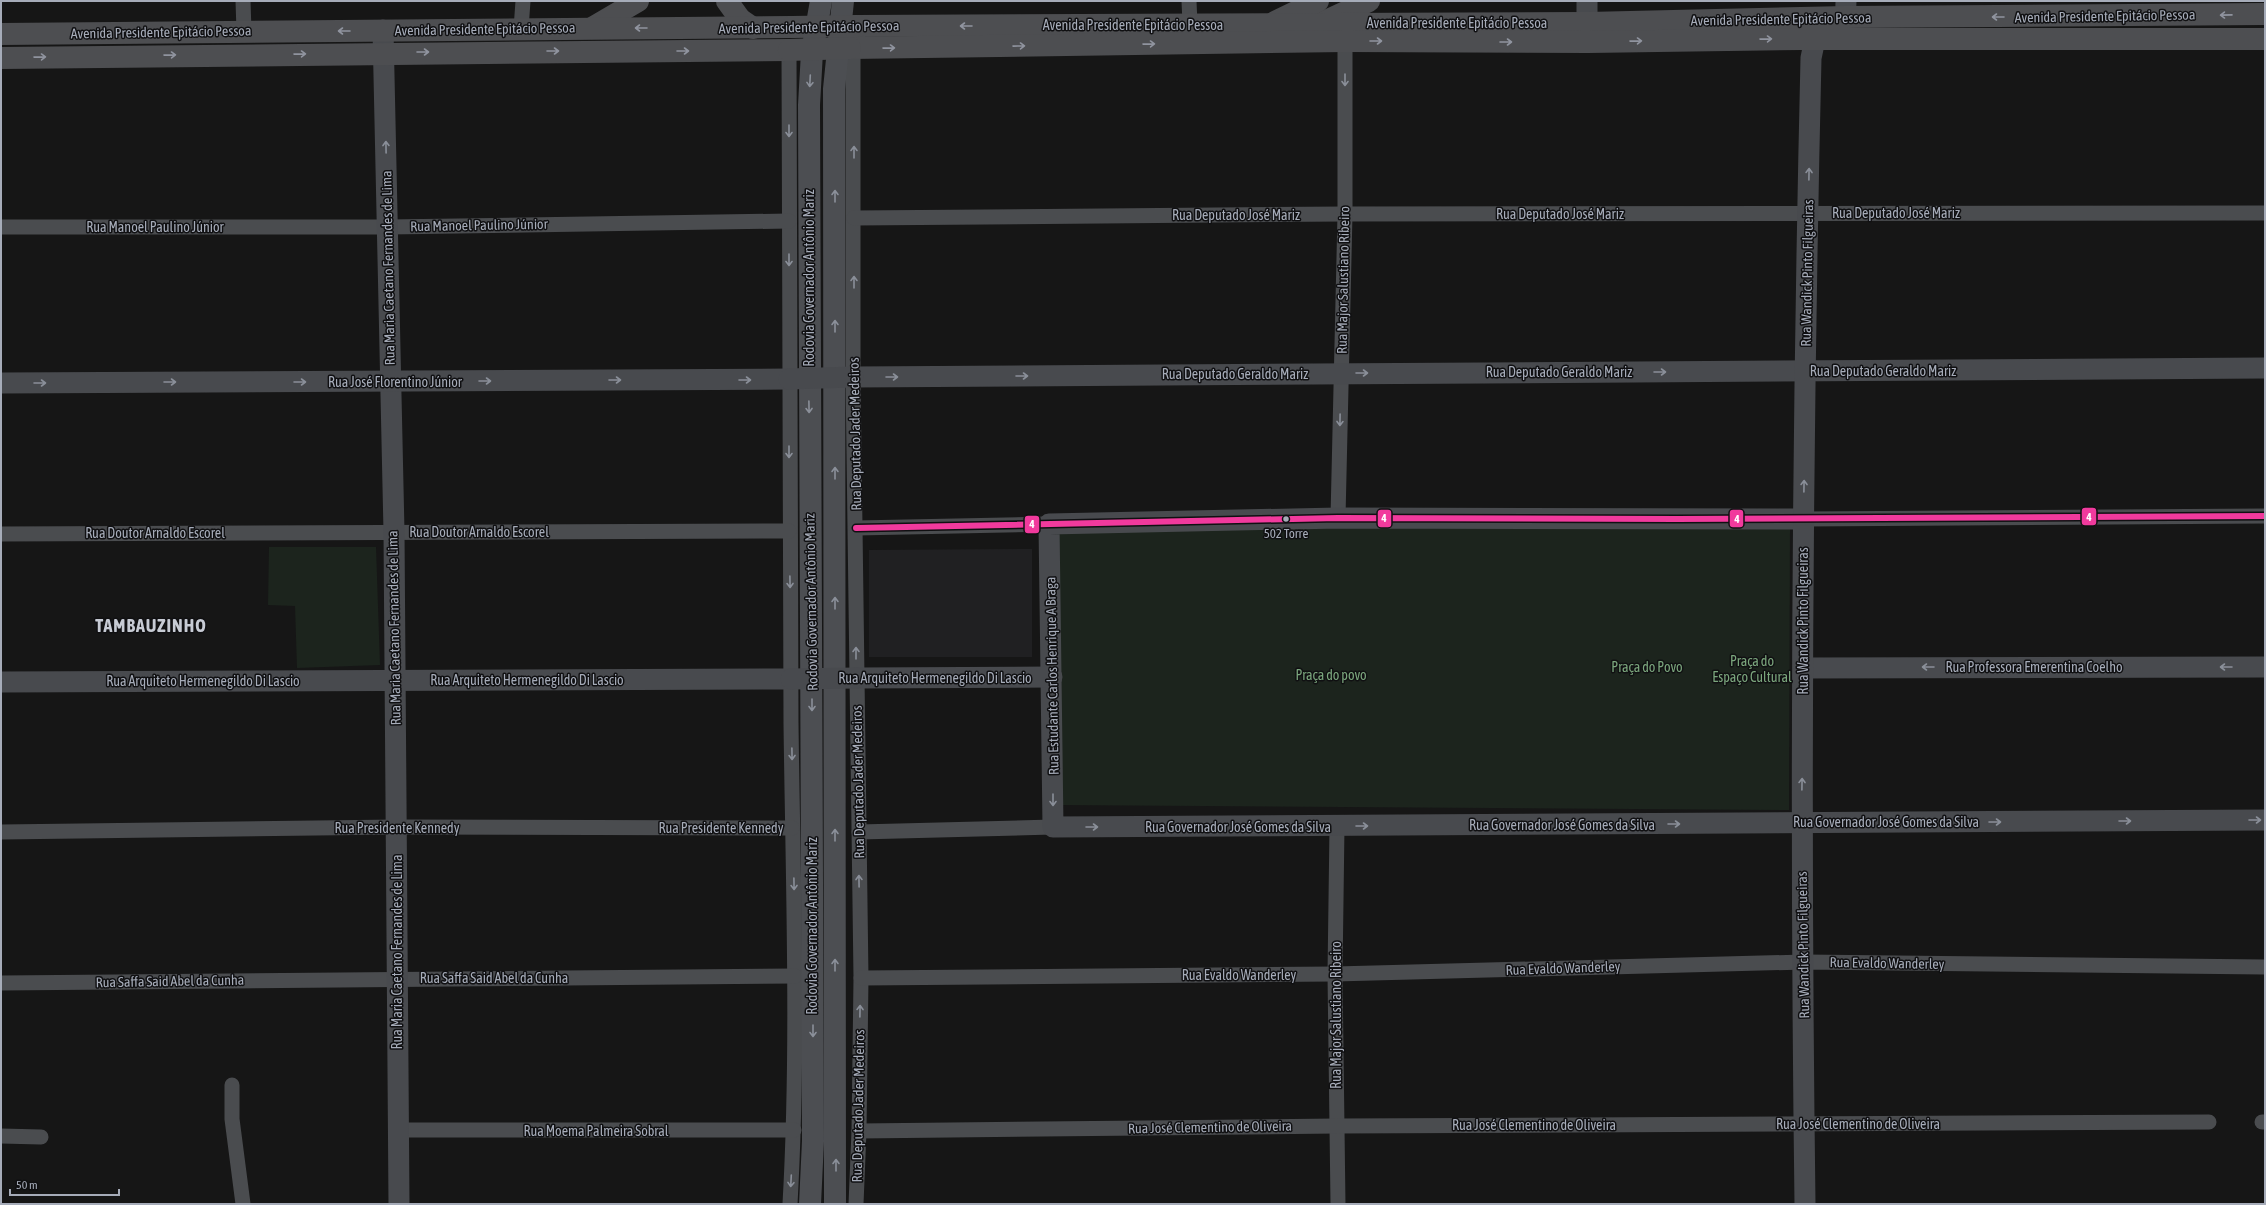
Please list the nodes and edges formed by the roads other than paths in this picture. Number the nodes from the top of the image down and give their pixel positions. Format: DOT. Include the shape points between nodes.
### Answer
graph roads {
  1 [pos="243,1"];
  2 [pos="523,1"];
  3 [pos="638,1"];
  4 [pos="727,1"];
  5 [pos="821,1"];
  6 [pos="843,1"];
  7 [pos="1189,1"];
  8 [pos="1318,1"];
  9 [pos="1368,1"];
  10 [pos="1587,1"];
  11 [pos="1846,9"];
  12 [pos="2025,9"];
  13 [pos="2265,14"];
  14 [pos="1587,23"];
  15 [pos="1190,24"];
  16 [pos="1271,24"];
  17 [pos="1320,24"];
  18 [pos="591,28"];
  19 [pos="753,28"];
  20 [pos="521,29"];
  21 [pos="383,30"];
  22 [pos="244,31"];
  23 [pos="1805,32"];
  24 [pos="1,34"];
  25 [pos="2265,40"];
  26 [pos="1295,42"];
  27 [pos="1345,42"];
  28 [pos="852,48"];
  29 [pos="789,50"];
  30 [pos="384,53"];
  31 [pos="1,58"];
  32 [pos="2265,213"];
  33 [pos="1345,214"];
  34 [pos="1808,214"];
  35 [pos="854,218"];
  36 [pos="789,220"];
  37 [pos="1,227"];
  38 [pos="388,227"];
  39 [pos="2265,368"];
  40 [pos="1806,371"];
  41 [pos="1341,374"];
  42 [pos="853,377"];
  43 [pos="789,379"];
  44 [pos="390,382"];
  45 [pos="1,383"];
  46 [pos="2265,516"];
  47 [pos="1338,518"];
  48 [pos="1804,519"];
  49 [pos="1049,524"];
  50 [pos="856,528"];
  51 [pos="789,531"];
  52 [pos="394,532"];
  53 [pos="1,534"];
  54 [pos="2265,667"];
  55 [pos="1804,668"];
  56 [pos="1052,677"];
  57 [pos="856,678"];
  58 [pos="791,679"];
  59 [pos="395,680"];
  60 [pos="1,682"];
  61 [pos="2265,820"];
  62 [pos="1802,823"];
  63 [pos="1337,826"];
  64 [pos="397,827"];
  65 [pos="1053,827"];
  66 [pos="792,828"];
  67 [pos="1,832"];
  68 [pos="858,832"];
  69 [pos="1804,962"];
  70 [pos="2265,966"];
  71 [pos="1335,974"];
  72 [pos="795,976"];
  73 [pos="397,978"];
  74 [pos="861,978"];
  75 [pos="1,983"];
  76 [pos="232,1085"];
  77 [pos="2209,1122"];
  78 [pos="1804,1124"];
  79 [pos="1337,1126"];
  80 [pos="399,1130"];
  81 [pos="794,1130"];
  82 [pos="859,1131"];
  83 [pos="1,1136"];
  84 [pos="41,1137"];
  85 [pos="243,1204"];
  86 [pos="399,1204"];
  87 [pos="790,1204"];
  88 [pos="810,1204"];
  89 [pos="835,1204"];
  90 [pos="856,1204"];
  91 [pos="1338,1204"];
  92 [pos="1806,1204"];
  1 -- 22 [label="street"];
  2 -- 20 [label="street"];
  3 -- 18 [label="main road"];
  4 -- 19 [label="main road" via="740,18"];
  5 -- 88 [label="highway, Rodovia Governador Antônio Mariz, one-way" via="812,52 809,105 813,1094"];
  89 -- 6 [label="highway, Rodovia Governador Antônio Mariz, one-way" via="834,90"];
  7 -- 15 [label="street"];
  8 -- 16 [label="main road"];
  9 -- 17 [label="main road"];
  10 -- 14 [label="street"];
  12 -- 11 [label="main road, Avenida Presidente Epitácio Pessoa, one-way"];
  11 -- 23 [label="main road, Avenida Presidente Epitácio Pessoa"];
  13 -- 12 [label="main road, Avenida Presidente Epitácio Pessoa, one-way"];
  14 -- 17 [label="main road, Avenida Presidente Epitácio Pessoa"];
  14 -- 23 [label="main road, Avenida Presidente Epitácio Pessoa"];
  15 -- 16 [label="main road, Avenida Presidente Epitácio Pessoa"];
  15 -- 19 [label="main road, Avenida Presidente Epitácio Pessoa, one-way, bridge"];
  16 -- 17 [label="main road, Avenida Presidente Epitácio Pessoa"];
  17 -- 26 [label="main road"];
  19 -- 18 [label="main road, Avenida Presidente Epitácio Pessoa, one-way"];
  18 -- 20 [label="main road, Avenida Presidente Epitácio Pessoa"];
  20 -- 21 [label="main road, Avenida Presidente Epitácio Pessoa"];
  21 -- 22 [label="main road, Avenida Presidente Epitácio Pessoa, one-way"];
  21 -- 30 [label="street, Rua Maria Caetano Fernandes de Lima"];
  22 -- 24 [label="main road, Avenida Presidente Epitácio Pessoa"];
  23 -- 25 [label="main road, Avenida Presidente Epitácio Pessoa"];
  27 -- 23 [label="main road, Avenida Presidente Epitácio Pessoa, one-way" via="1588,42"];
  34 -- 23 [label="street, Rua Wandick Pinto Filgueiras, one-way" via="1811,58"];
  26 -- 27 [label="main road, Avenida Presidente Epitácio Pessoa"];
  28 -- 26 [label="main road, Avenida Presidente Epitácio Pessoa, one-way"];
  27 -- 33 [label="street, Rua Major Salustiano Ribeiro, one-way"];
  28 -- 29 [label="main road, Avenida Presidente Epitácio Pessoa, bridge"];
  35 -- 28 [label="street, Rua Deputado Jader Medeiros, one-way"];
  30 -- 29 [label="main road, Avenida Presidente Epitácio Pessoa, one-way"];
  29 -- 36 [label="street, one-way"];
  31 -- 30 [label="main road, Avenida Presidente Epitácio Pessoa, one-way"];
  38 -- 30 [label="street, Rua Maria Caetano Fernandes de Lima, one-way"];
  32 -- 34 [label="street, Rua Deputado José Mariz"];
  33 -- 34 [label="street, Rua Deputado José Mariz"];
  33 -- 35 [label="street, Rua Deputado José Mariz"];
  33 -- 41 [label="street, Rua Major Salustiano Ribeiro"];
  34 -- 40 [label="street, Rua Wandick Pinto Filgueiras"];
  42 -- 35 [label="street, Rua Deputado Jader Medeiros, one-way"];
  36 -- 38 [label="street, Rua Manoel Paulino Júnior"];
  36 -- 43 [label="street, one-way"];
  37 -- 38 [label="street, Rua Manoel Paulino Júnior"];
  38 -- 44 [label="street, Rua Maria Caetano Fernandes de Lima"];
  39 -- 40 [label="street, Rua Deputado Geraldo Mariz"];
  41 -- 40 [label="street, Rua Deputado Geraldo Mariz, one-way"];
  48 -- 40 [label="street, Rua Wandick Pinto Filgueiras, one-way"];
  42 -- 41 [label="street, Rua Deputado Geraldo Mariz, one-way"];
  41 -- 47 [label="street, Rua Major Salustiano Ribeiro, one-way"];
  42 -- 43 [label="street, Rua Deputado Geraldo Mariz, bridge"];
  42 -- 50 [label="street, Rua Deputado Jader Medeiros"];
  44 -- 43 [label="street, Rua José Florentino Júnior, one-way"];
  43 -- 51 [label="street, one-way"];
  45 -- 44 [label="street, Rua José Florentino Júnior, one-way"];
  44 -- 52 [label="street, Rua Maria Caetano Fernandes de Lima"];
  46 -- 48 [label="street"];
  47 -- 48 [label="street"];
  47 -- 49 [label="street"];
  48 -- 55 [label="street, Rua Wandick Pinto Filgueiras"];
  49 -- 50 [label="street"];
  49 -- 56 [label="street, Rua Estudante Carlos Henrique A Braga"];
  57 -- 50 [label="street, Rua Deputado Jader Medeiros, one-way"];
  51 -- 52 [label="street, Rua Doutor Arnaldo Escorel"];
  51 -- 58 [label="street, one-way"];
  52 -- 53 [label="street, Rua Doutor Arnaldo Escorel"];
  52 -- 59 [label="street, Rua Maria Caetano Fernandes de Lima"];
  54 -- 55 [label="street, Rua Professora Emerentina Coelho, one-way"];
  62 -- 55 [label="street, Rua Wandick Pinto Filgueiras, one-way"];
  56 -- 57 [label="street, Rua Arquiteto Hermenegildo Di Lascio"];
  56 -- 65 [label="street, Rua Estudante Carlos Henrique A Braga, one-way"];
  57 -- 58 [label="street, Rua Arquiteto Hermenegildo Di Lascio, bridge"];
  57 -- 68 [label="street, Rua Deputado Jader Medeiros"];
  58 -- 59 [label="street, Rua Arquiteto Hermenegildo Di Lascio"];
  58 -- 66 [label="street, one-way"];
  59 -- 60 [label="street, Rua Arquiteto Hermenegildo Di Lascio"];
  59 -- 64 [label="street, Rua Maria Caetano Fernandes de Lima"];
  62 -- 61 [label="street, Rua Governador José Gomes da Silva, one-way"];
  63 -- 62 [label="street, Rua Governador José Gomes da Silva, one-way"];
  62 -- 69 [label="street, Rua Wandick Pinto Filgueiras"];
  65 -- 63 [label="street, Rua Governador José Gomes da Silva, one-way"];
  63 -- 71 [label="street, Rua Major Salustiano Ribeiro"];
  64 -- 66 [label="street, Rua Presidente Kennedy"];
  64 -- 67 [label="street, Rua Presidente Kennedy"];
  64 -- 73 [label="street, Rua Maria Caetano Fernandes de Lima"];
  65 -- 68 [label="street, Rua Governador José Gomes da Silva"];
  66 -- 72 [label="street, one-way"];
  74 -- 68 [label="street, Rua Deputado Jader Medeiros, one-way"];
  69 -- 70 [label="street, Rua Evaldo Wanderley"];
  69 -- 71 [label="street, Rua Evaldo Wanderley"];
  69 -- 78 [label="street, Rua Wandick Pinto Filgueiras"];
  71 -- 74 [label="street, Rua Evaldo Wanderley"];
  71 -- 79 [label="street, Rua Major Salustiano Ribeiro"];
  72 -- 73 [label="street, Rua Saffa Said Abel da Cunha"];
  72 -- 81 [label="street"];
  73 -- 75 [label="street, Rua Saffa Said Abel da Cunha"];
  73 -- 80 [label="street, Rua Maria Caetano Fernandes de Lima"];
  82 -- 74 [label="street, Rua Deputado Jader Medeiros, one-way"];
  76 -- 85 [label="street" via="232,1119"];
  77 -- 78 [label="street, Rua José Clementino de Oliveira"];
  78 -- 79 [label="street, Rua José Clementino de Oliveira"];
  78 -- 92 [label="street, Rua Wandick Pinto Filgueiras"];
  79 -- 82 [label="street, Rua José Clementino de Oliveira"];
  79 -- 91 [label="street, Rua Major Salustiano Ribeiro"];
  80 -- 81 [label="street, Rua Moema Palmeira Sobral"];
  80 -- 86 [label="street, Rua Maria Caetano Fernandes de Lima"];
  81 -- 87 [label="street, one-way"];
  82 -- 90 [label="street, Rua Deputado Jader Medeiros"];
  83 -- 84 [label="street"];
}
